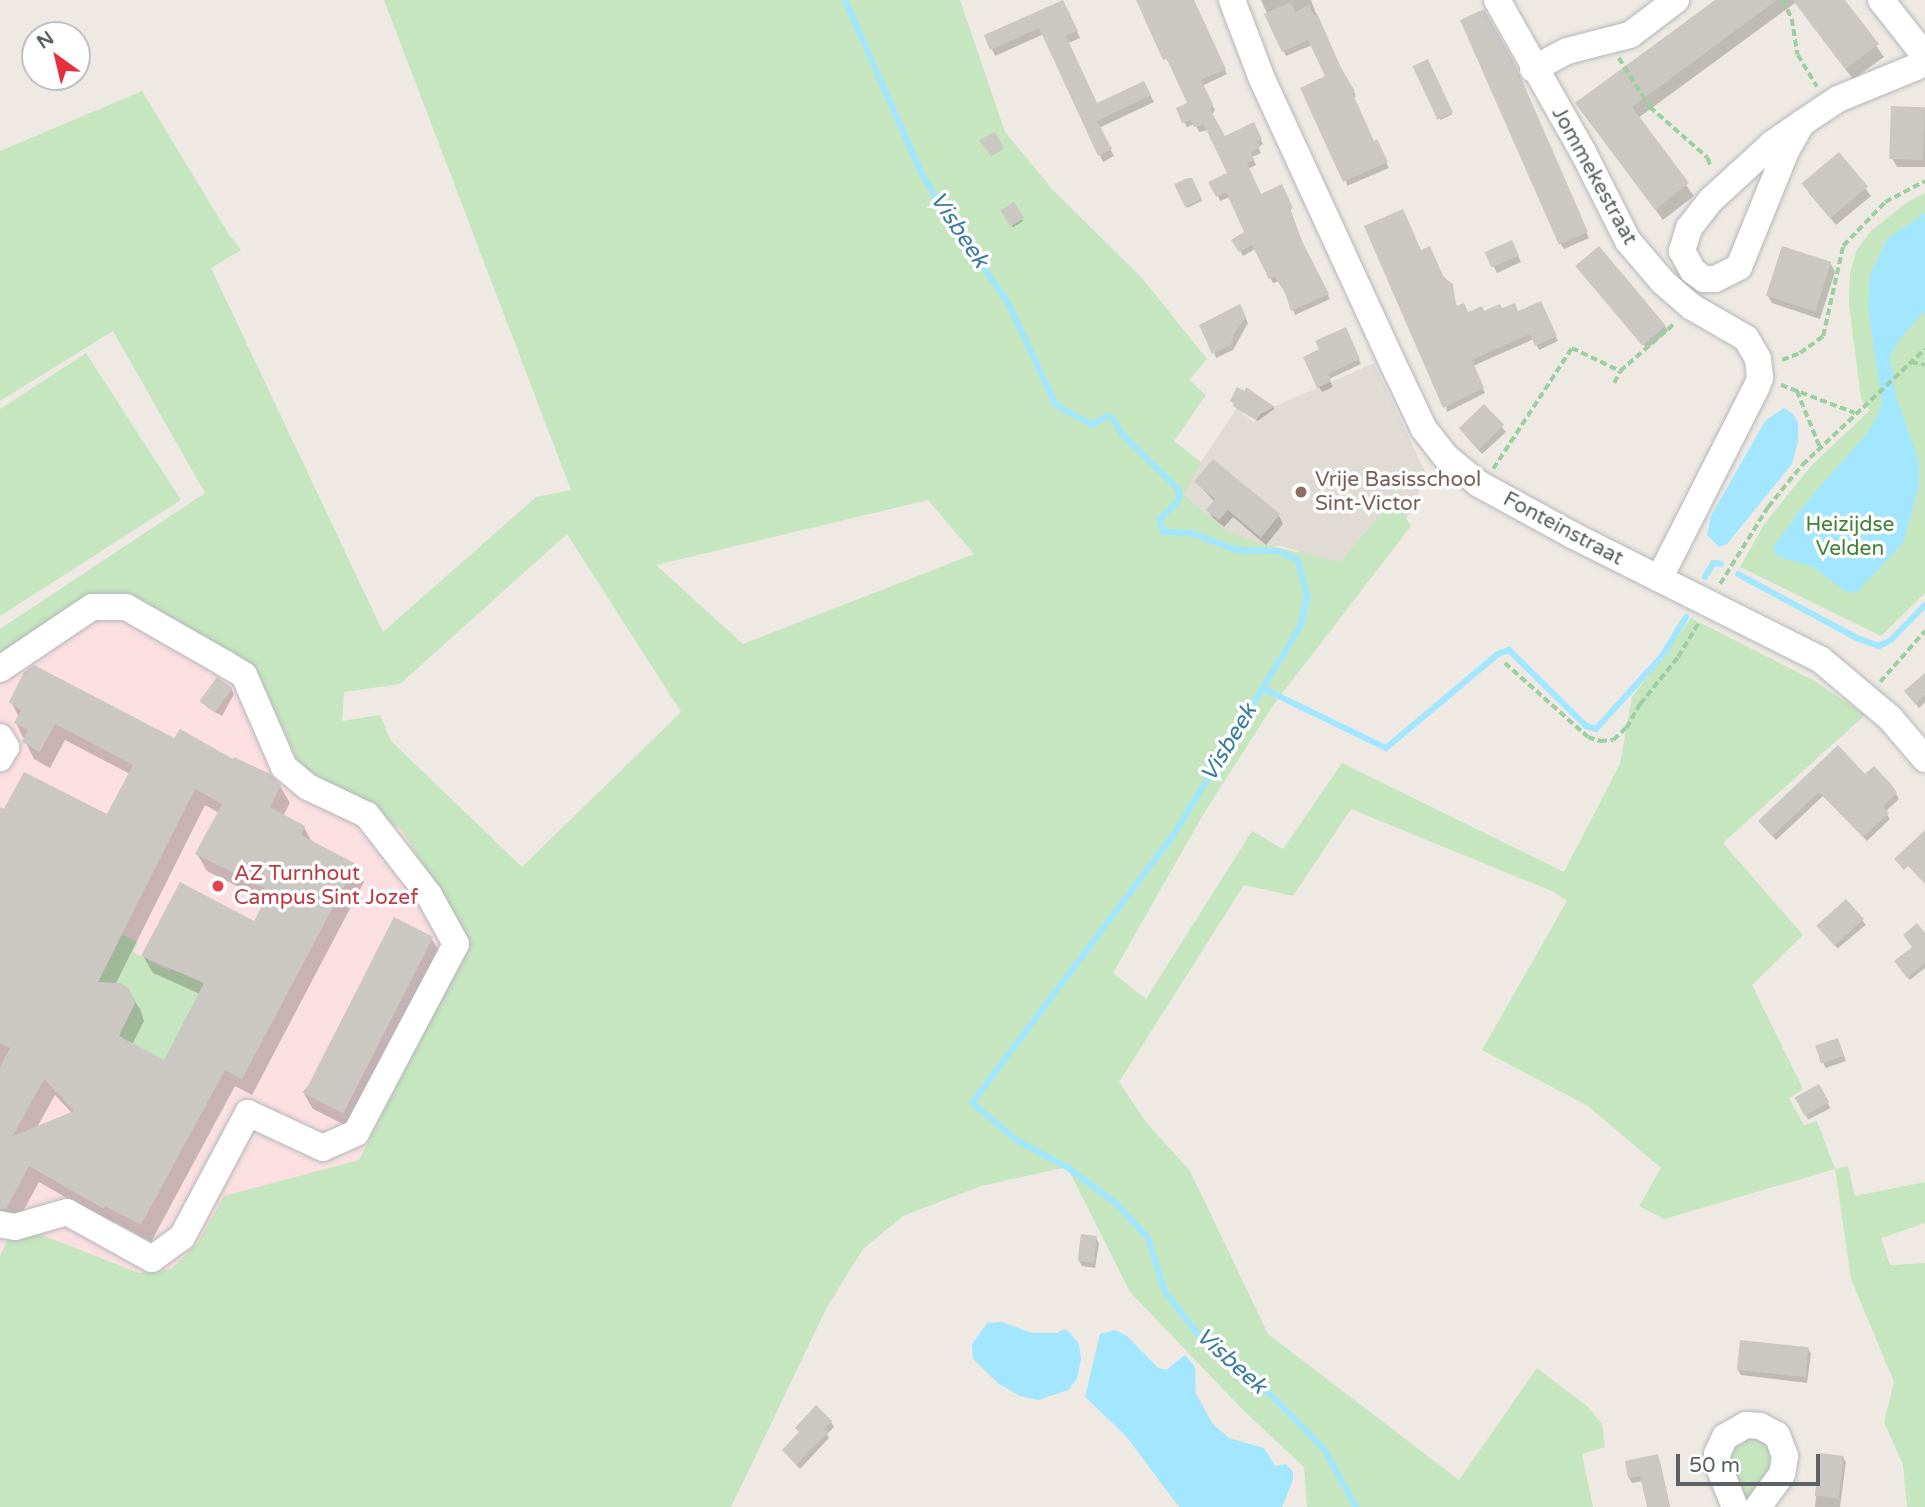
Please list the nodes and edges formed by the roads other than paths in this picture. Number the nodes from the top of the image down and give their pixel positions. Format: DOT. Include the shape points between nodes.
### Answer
graph roads {
  1 [pos="1232,0"];
  2 [pos="1497,0"];
  3 [pos="1676,0"];
  4 [pos="1881,0"];
  5 [pos="1924,55"];
  6 [pos="1534,69"];
  7 [pos="1802,123"];
  8 [pos="1659,579"];
  9 [pos="0,669"];
  10 [pos="0,737"];
  11 [pos="0,758"];
  12 [pos="1925,759"];
  13 [pos="0,1224"];
  14 [pos="1735,1507"];
  15 [pos="1758,1507"];
  1 -- 8 [label="street, Fonteinstraat" via="1300,164 1432,441 1479,484"];
  2 -- 6 [label="street, Jommekestraat"];
  3 -- 6 [label="street" via="1630,35 1567,51"];
  4 -- 5 [label="street"];
  5 -- 7 [label="street" via="1916,67 1834,102"];
  6 -- 8 [label="street, Jommekestraat" via="1628,241 1692,307 1746,338 1758,359 1758,378"];
  7 -- 7 [label="street" via="1718,194 1689,228 1682,251 1693,271 1704,279 1715,279 1739,267"];
  8 -- 12 [label="street, Fonteinstraat" via="1820,659 1890,718"];
  9 -- 13 [label="street" via="93,607 126,607 225,663 244,675 284,767 308,787 367,815 429,895 456,944 356,1133 323,1148 248,1112 182,1237 152,1259 66,1212 15,1227"];
  10 -- 11 [label="street" via="6,747"];
  14 -- 15 [label="street" via="1717,1454 1731,1432 1753,1425 1777,1435 1785,1456 1782,1474"];
}
